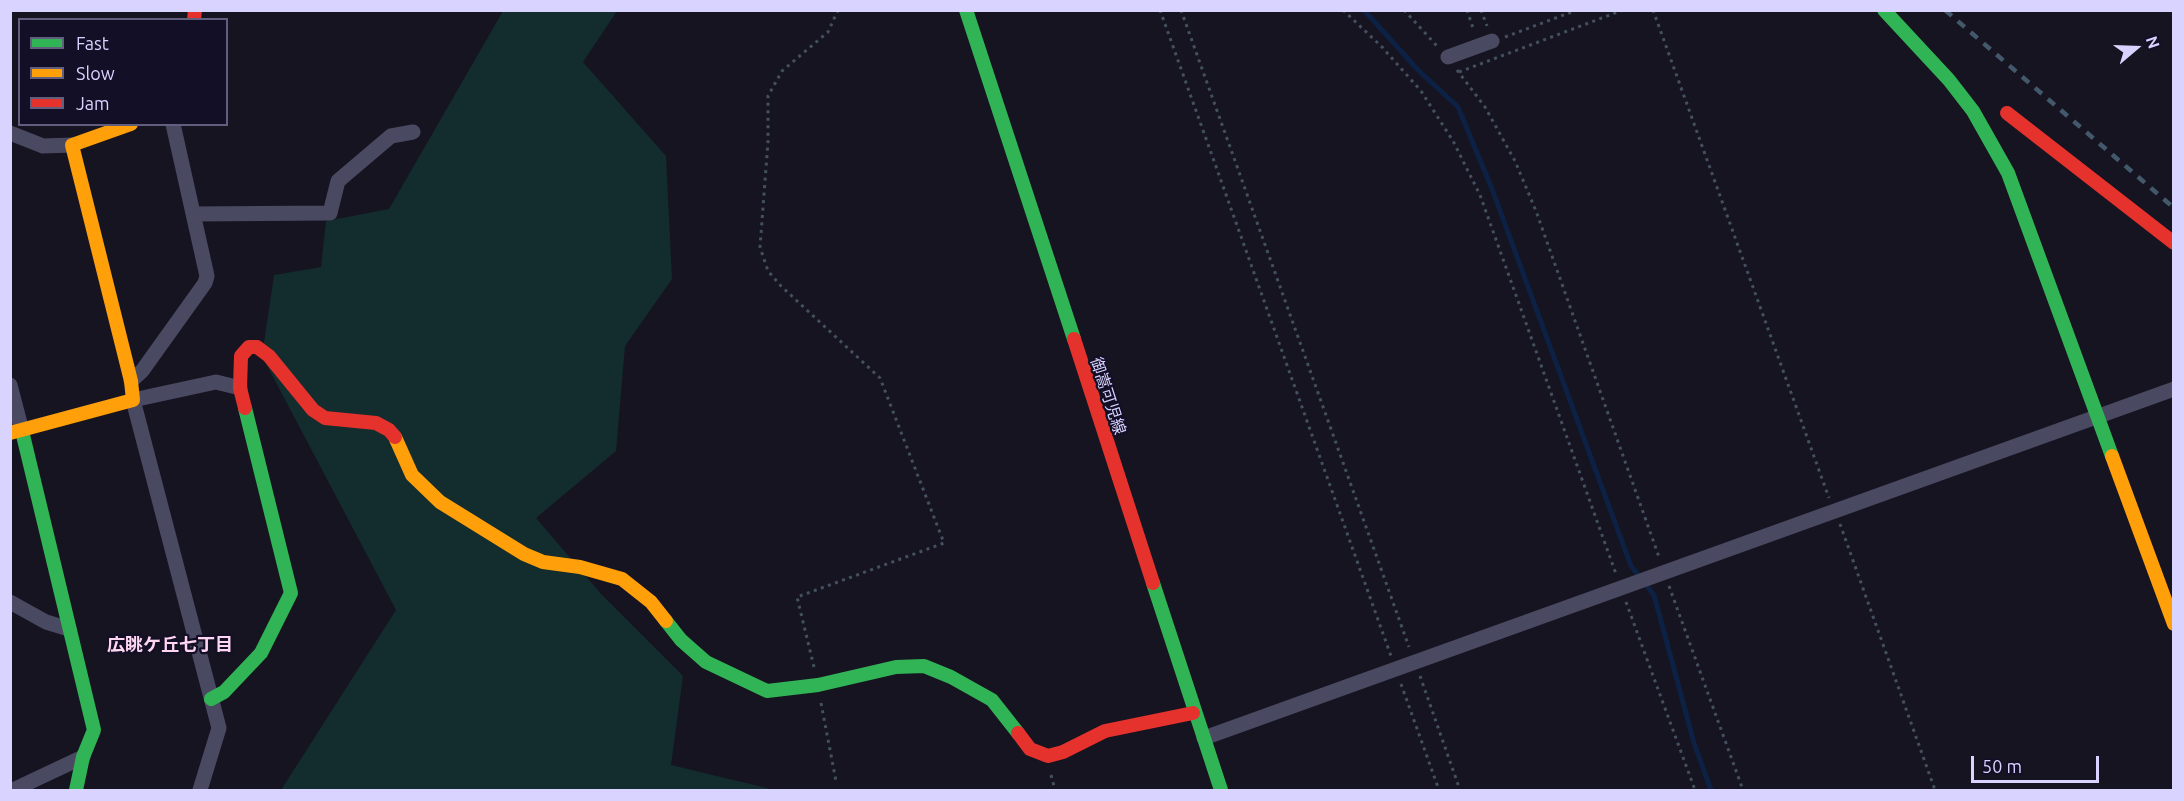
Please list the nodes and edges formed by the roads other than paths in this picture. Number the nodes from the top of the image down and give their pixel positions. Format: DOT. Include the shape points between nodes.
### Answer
graph roads {
  1 [pos="966,10"];
  2 [pos="1884,10"];
  3 [pos="1486,44"];
  4 [pos="1448,57"];
  5 [pos="2007,113"];
  6 [pos="124,126"];
  7 [pos="173,126"];
  8 [pos="413,132"];
  9 [pos="10,134"];
  10 [pos="72,145"];
  11 [pos="193,214"];
  12 [pos="2174,243"];
  13 [pos="131,381"];
  14 [pos="10,385"];
  15 [pos="240,388"];
  16 [pos="2174,389"];
  17 [pos="133,400"];
  18 [pos="2097,415"];
  19 [pos="16,432"];
  20 [pos="10,602"];
  21 [pos="2174,624"];
  22 [pos="69,629"];
  23 [pos="211,699"];
  24 [pos="1193,713"];
  25 [pos="1204,738"];
  26 [pos="83,757"];
  27 [pos="13,790"];
  28 [pos="76,790"];
  29 [pos="200,790"];
  30 [pos="1221,790"];
  1 -- 24 [label="street, 御嵩可児線"];
  2 -- 18 [label="street" via="1973,111 2008,173"];
  3 -- 4 [label="street"];
  5 -- 12 [label="street"];
  6 -- 10 [label="street"];
  7 -- 11 [label="street"];
  8 -- 11 [label="street" via="391,136 338,182 330,213"];
  9 -- 10 [label="street" via="43,146"];
  10 -- 13 [label="street"];
  11 -- 13 [label="street" via="207,276 205,283"];
  13 -- 17 [label="street"];
  14 -- 19 [label="street"];
  15 -- 17 [label="street" via="216,382"];
  15 -- 23 [label="street" via="291,593 261,653 224,692"];
  15 -- 24 [label="street" via="241,356 249,347 257,347 313,410 325,418 376,423 389,430 404,452 412,475 440,502 524,554 543,562 622,579 651,602 706,662 767,691 818,686 911,665 935,669 992,700 1030,749 1048,756 1105,731"];
  16 -- 18 [label="street"];
  17 -- 19 [label="street"];
  17 -- 23 [label="street"];
  18 -- 21 [label="street"];
  18 -- 25 [label="street"];
  19 -- 22 [label="street"];
  20 -- 22 [label="street" via="46,622"];
  22 -- 26 [label="street" via="94,730"];
  23 -- 29 [label="street" via="219,728"];
  24 -- 25 [label="street, 御嵩可児線"];
  25 -- 30 [label="street, 御嵩可児線"];
  26 -- 27 [label="street"];
  26 -- 28 [label="street"];
}
